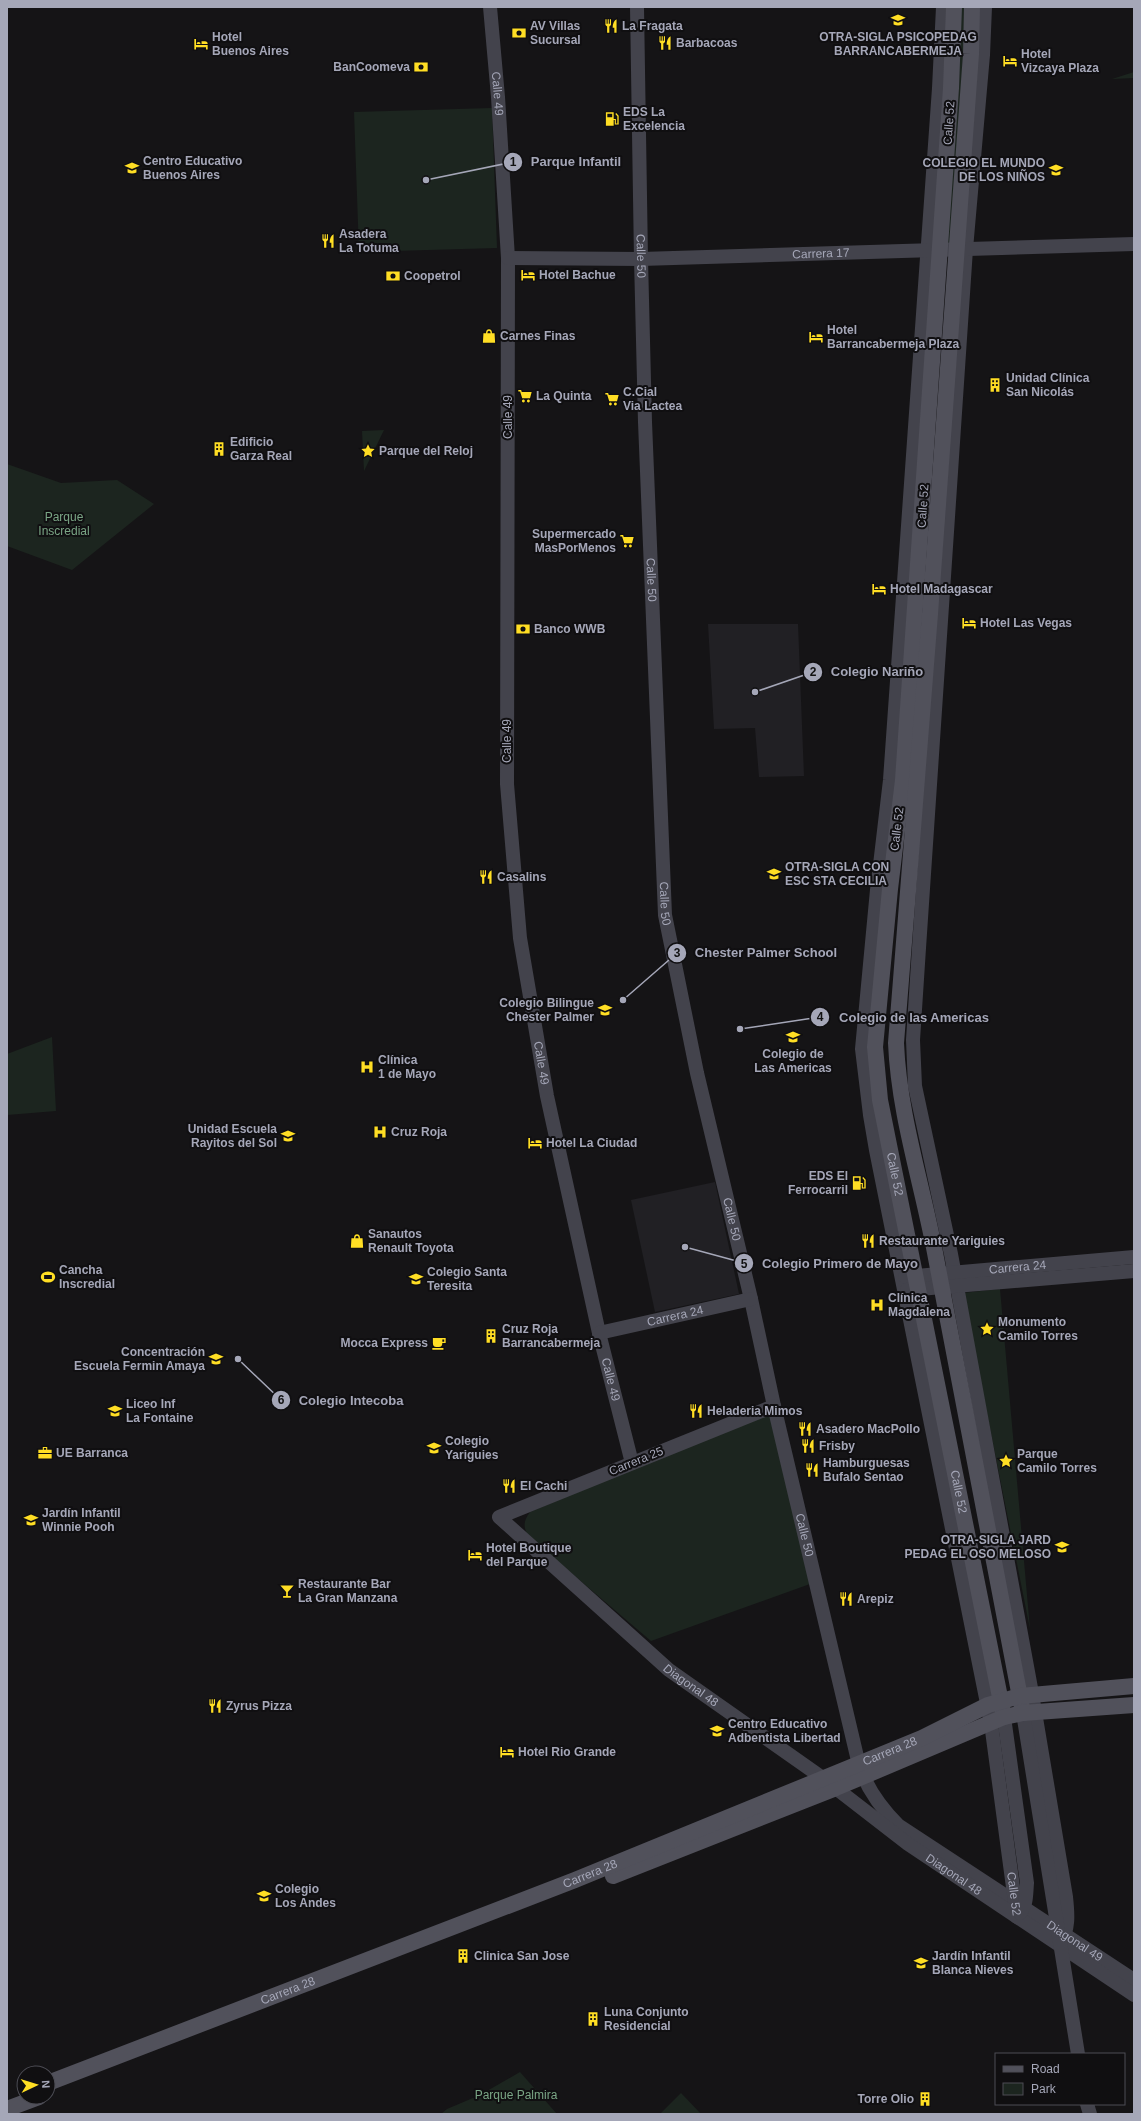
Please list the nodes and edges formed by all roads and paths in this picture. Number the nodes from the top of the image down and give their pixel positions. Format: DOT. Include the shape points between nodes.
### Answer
graph roads {
  1 [pos="490,7"];
  2 [pos="637,7"];
  3 [pos="943,7"];
  4 [pos="954,7"];
  5 [pos="972,7"];
  6 [pos="985,7"];
  7 [pos="1134,244"];
  8 [pos="947,249"];
  9 [pos="508,258"];
  10 [pos="640,259"];
  11 [pos="1134,1257"];
  12 [pos="1134,1270"];
  13 [pos="948,1279"];
  14 [pos="911,1283"];
  15 [pos="751,1298"];
  16 [pos="598,1332"];
  17 [pos="774,1406"];
  18 [pos="632,1463"];
  19 [pos="499,1517"];
  20 [pos="1134,1686"];
  21 [pos="1026,1695"];
  22 [pos="994,1703"];
  23 [pos="1134,1705"];
  24 [pos="1029,1712"];
  25 [pos="998,1720"];
  26 [pos="861,1771"];
  27 [pos="830,1784"];
  28 [pos="1050,1799"];
  29 [pos="1041,1820"];
  30 [pos="1019,1909"];
  31 [pos="1061,1936"];
  32 [pos="1132,1976"];
  33 [pos="1134,1994"];
  34 [pos="1078,2053"];
  35 [pos="56,2080"];
  36 [pos="56,2091"];
  37 [pos="18,2105"];
  38 [pos="7,2109"];
  1 -- 9 [label="street, Calle 49"];
  2 -- 10 [label="street, Calle 50"];
  3 -- 8 [label="street, Calle 52" via="939,88"];
  4 -- 8 [label="main road, Calle 52"];
  5 -- 8 [label="main road, Calle 52" via="971,54"];
  6 -- 8 [label="street, Calle 52" via="983,55"];
  7 -- 8 [label="street, Carrera 17"];
  8 -- 10 [label="street, Carrera 17"];
  8 -- 13 [label="main road, Calle 52" via="930,614 896,1043 905,1116"];
  8 -- 14 [label="main road, Calle 52" via="903,780 875,1047 880,1100"];
  9 -- 10 [label="street, Carrera 17"];
  9 -- 16 [label="street, Calle 49" via="507,784 520,938 547,1096"];
  10 -- 15 [label="street, Calle 50" via="665,916 697,1073"];
  11 -- 13 [label="street, Carrera 24"];
  12 -- 13 [label="street, Carrera 24"];
  13 -- 14 [label="street, Carrera 24"];
  13 -- 21 [label="main road, Calle 52"];
  14 -- 22 [label="main road, Calle 52"];
  15 -- 16 [label="street, Carrera 24"];
  15 -- 17 [label="street, Calle 50"];
  16 -- 18 [label="street, Calle 49"];
  17 -- 18 [label="street, Carrera 25"];
  17 -- 26 [label="street, Calle 50"];
  18 -- 19 [label="street, Carrera 25"];
  19 -- 27 [label="street, Diagonal 48" via="669,1670"];
  20 -- 21 [label="main road, Carrera 28"];
  21 -- 22 [label="main road, Carrera 28"];
  21 -- 24 [label="main road, Calle 52"];
  22 -- 25 [label="main road, Calle 52"];
  22 -- 26 [label="main road, Carrera 28"];
  23 -- 24 [label="main road, Carrera 28"];
  24 -- 25 [label="main road, Carrera 28"];
  24 -- 28 [label="street, Calle 52"];
  24 -- 29 [label="street, Calle 52"];
  25 -- 26 [label="main road, Carrera 28"];
  25 -- 30 [label="street, Calle 52"];
  26 -- 27 [label="main road, Carrera 28"];
  26 -- 30 [label="street, Diagonal 48" via="878,1803 898,1825"];
  27 -- 30 [label="street, Diagonal 48" via="908,1844"];
  27 -- 35 [label="main road, Carrera 28"];
  27 -- 36 [label="main road, Carrera 28"];
  28 -- 29 [label="street"];
  28 -- 31 [label="street, Calle 52" via="1068,1917"];
  29 -- 31 [label="street, Calle 52"];
  30 -- 31 [label="street, Diagonal 49"];
  31 -- 32 [label="street, Diagonal 49"];
  31 -- 33 [label="street, Diagonal 49"];
  31 -- 34 [label="street, Calle 52"];
  37 -- 38 [label="main road"];
}
